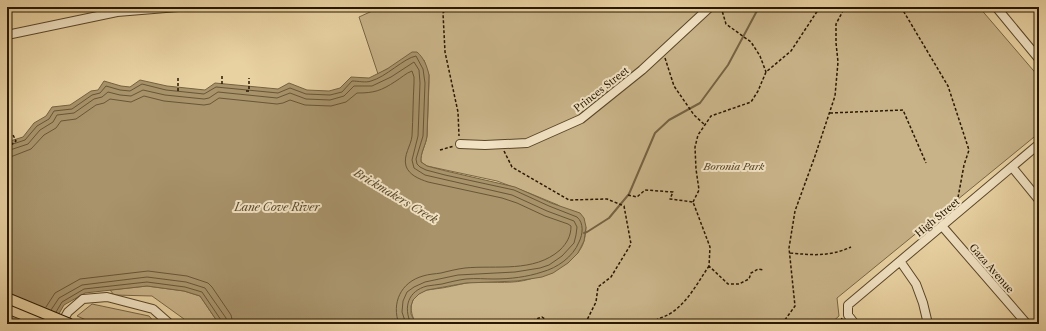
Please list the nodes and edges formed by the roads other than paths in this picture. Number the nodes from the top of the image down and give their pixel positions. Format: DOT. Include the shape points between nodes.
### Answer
graph roads {
  1 [pos="178,7"];
  2 [pos="710,7"];
  3 [pos="996,7"];
  4 [pos="7,35"];
  5 [pos="1039,59"];
  6 [pos="460,144"];
  7 [pos="1039,144"];
  8 [pos="1012,167"];
  9 [pos="1039,200"];
  10 [pos="942,226"];
  11 [pos="900,261"];
  12 [pos="7,298"];
  13 [pos="7,308"];
  14 [pos="47,324"];
  15 [pos="61,324"];
  16 [pos="70,324"];
  17 [pos="170,324"];
  18 [pos="855,324"];
  19 [pos="928,324"];
  20 [pos="1027,324"];
  1 -- 4 [label="street" via="117,12"];
  2 -- 6 [label="street, Princes Street" via="642,70 581,119 527,143"];
  3 -- 5 [label="street"];
  7 -- 8 [label="street, High Street"];
  8 -- 9 [label="street"];
  8 -- 10 [label="street, High Street"];
  10 -- 11 [label="street, High Street"];
  10 -- 20 [label="street, Gaza Avenue"];
  11 -- 18 [label="street, High Street" via="848,305 848,315"];
  11 -- 19 [label="street" via="916,284"];
  12 -- 16 [label="main road, bridge"];
  13 -- 14 [label="main road"];
  15 -- 17 [label="street" via="68,312 83,299 107,297 153,309"];
}
